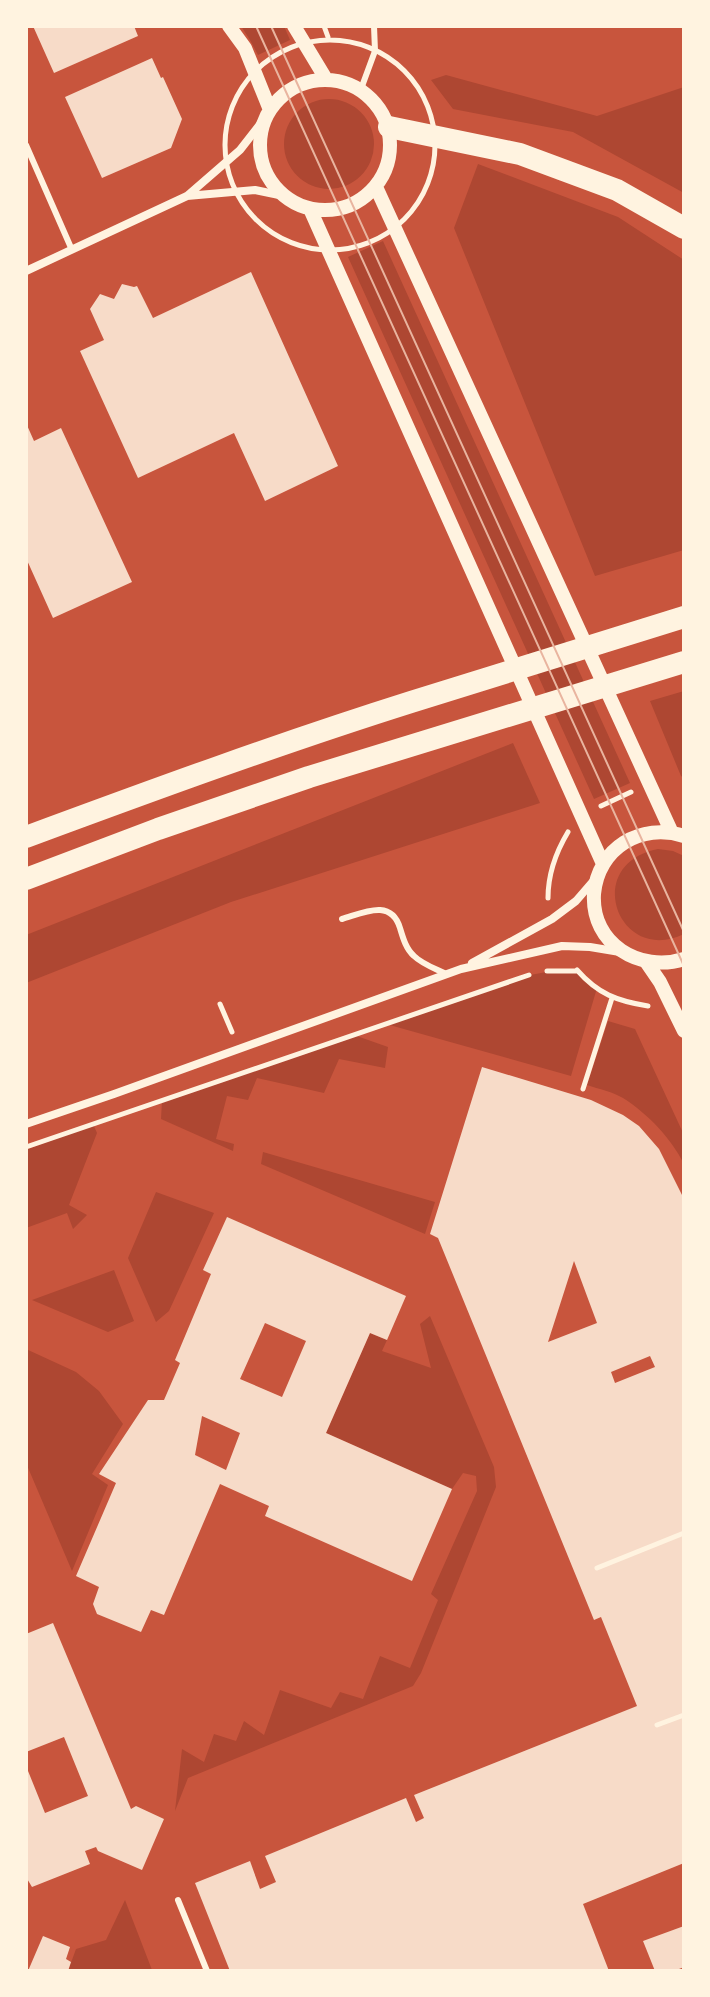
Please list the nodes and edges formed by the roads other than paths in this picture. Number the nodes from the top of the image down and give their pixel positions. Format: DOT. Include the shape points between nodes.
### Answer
graph roads {
  1 [pos="229,26"];
  2 [pos="294,26"];
  3 [pos="374,26"];
  4 [pos="326,79"];
  5 [pos="361,89"];
  6 [pos="268,114"];
  7 [pos="389,127"];
  8 [pos="26,145"];
  9 [pos="376,187"];
  10 [pos="187,196"];
  11 [pos="284,196"];
  12 [pos="310,209"];
  13 [pos="684,228"];
  14 [pos="72,250"];
  15 [pos="26,271"];
  16 [pos="684,617"];
  17 [pos="684,662"];
  18 [pos="678,834"];
  19 [pos="26,837"];
  20 [pos="600,870"];
  21 [pos="26,879"];
  22 [pos="342,919"];
  23 [pos="624,953"];
  24 [pos="684,959"];
  25 [pos="647,963"];
  26 [pos="461,969"];
  27 [pos="446,974"];
  28 [pos="684,1031"];
  29 [pos="26,1124"];
  30 [pos="178,1900"];
  31 [pos="207,1971"];
  1 -- 6 [label="street" via="245,48"];
  2 -- 4 [label="street"];
  3 -- 5 [label="lane" via="375,51"];
  4 -- 5 [label="street"];
  4 -- 6 [label="street" via="286,92"];
  5 -- 7 [label="street"];
  6 -- 10 [label="street" via="240,150"];
  6 -- 11 [label="street" via="260,139 262,162"];
  7 -- 9 [label="street" via="390,160"];
  7 -- 13 [label="highway" via="520,154 617,190"];
  8 -- 14 [label="lane"];
  9 -- 12 [label="street" via="353,205"];
  9 -- 18 [label="street" via="647,778"];
  10 -- 11 [label="street" via="255,190"];
  10 -- 14 [label="street"];
  11 -- 12 [label="street"];
  12 -- 20 [label="street" via="572,796"];
  14 -- 15 [label="street"];
  16 -- 19 [label="highway" via="327,730"];
  17 -- 21 [label="highway" via="309,777"];
  18 -- 20 [label="street" via="656,831 627,840"];
  20 -- 23 [label="street" via="594,897 598,918"];
  20 -- 26 [label="street" via="576,901 552,919"];
  22 -- 27 [label="lane" via="371,909 387,912 399,924 415,958"];
  23 -- 25 [label="street"];
  23 -- 26 [label="street" via="562,946"];
  24 -- 25 [label="street"];
  25 -- 28 [label="street"];
  26 -- 27 [label="street"];
  27 -- 29 [label="street"];
  30 -- 31 [label="lane"];
}
